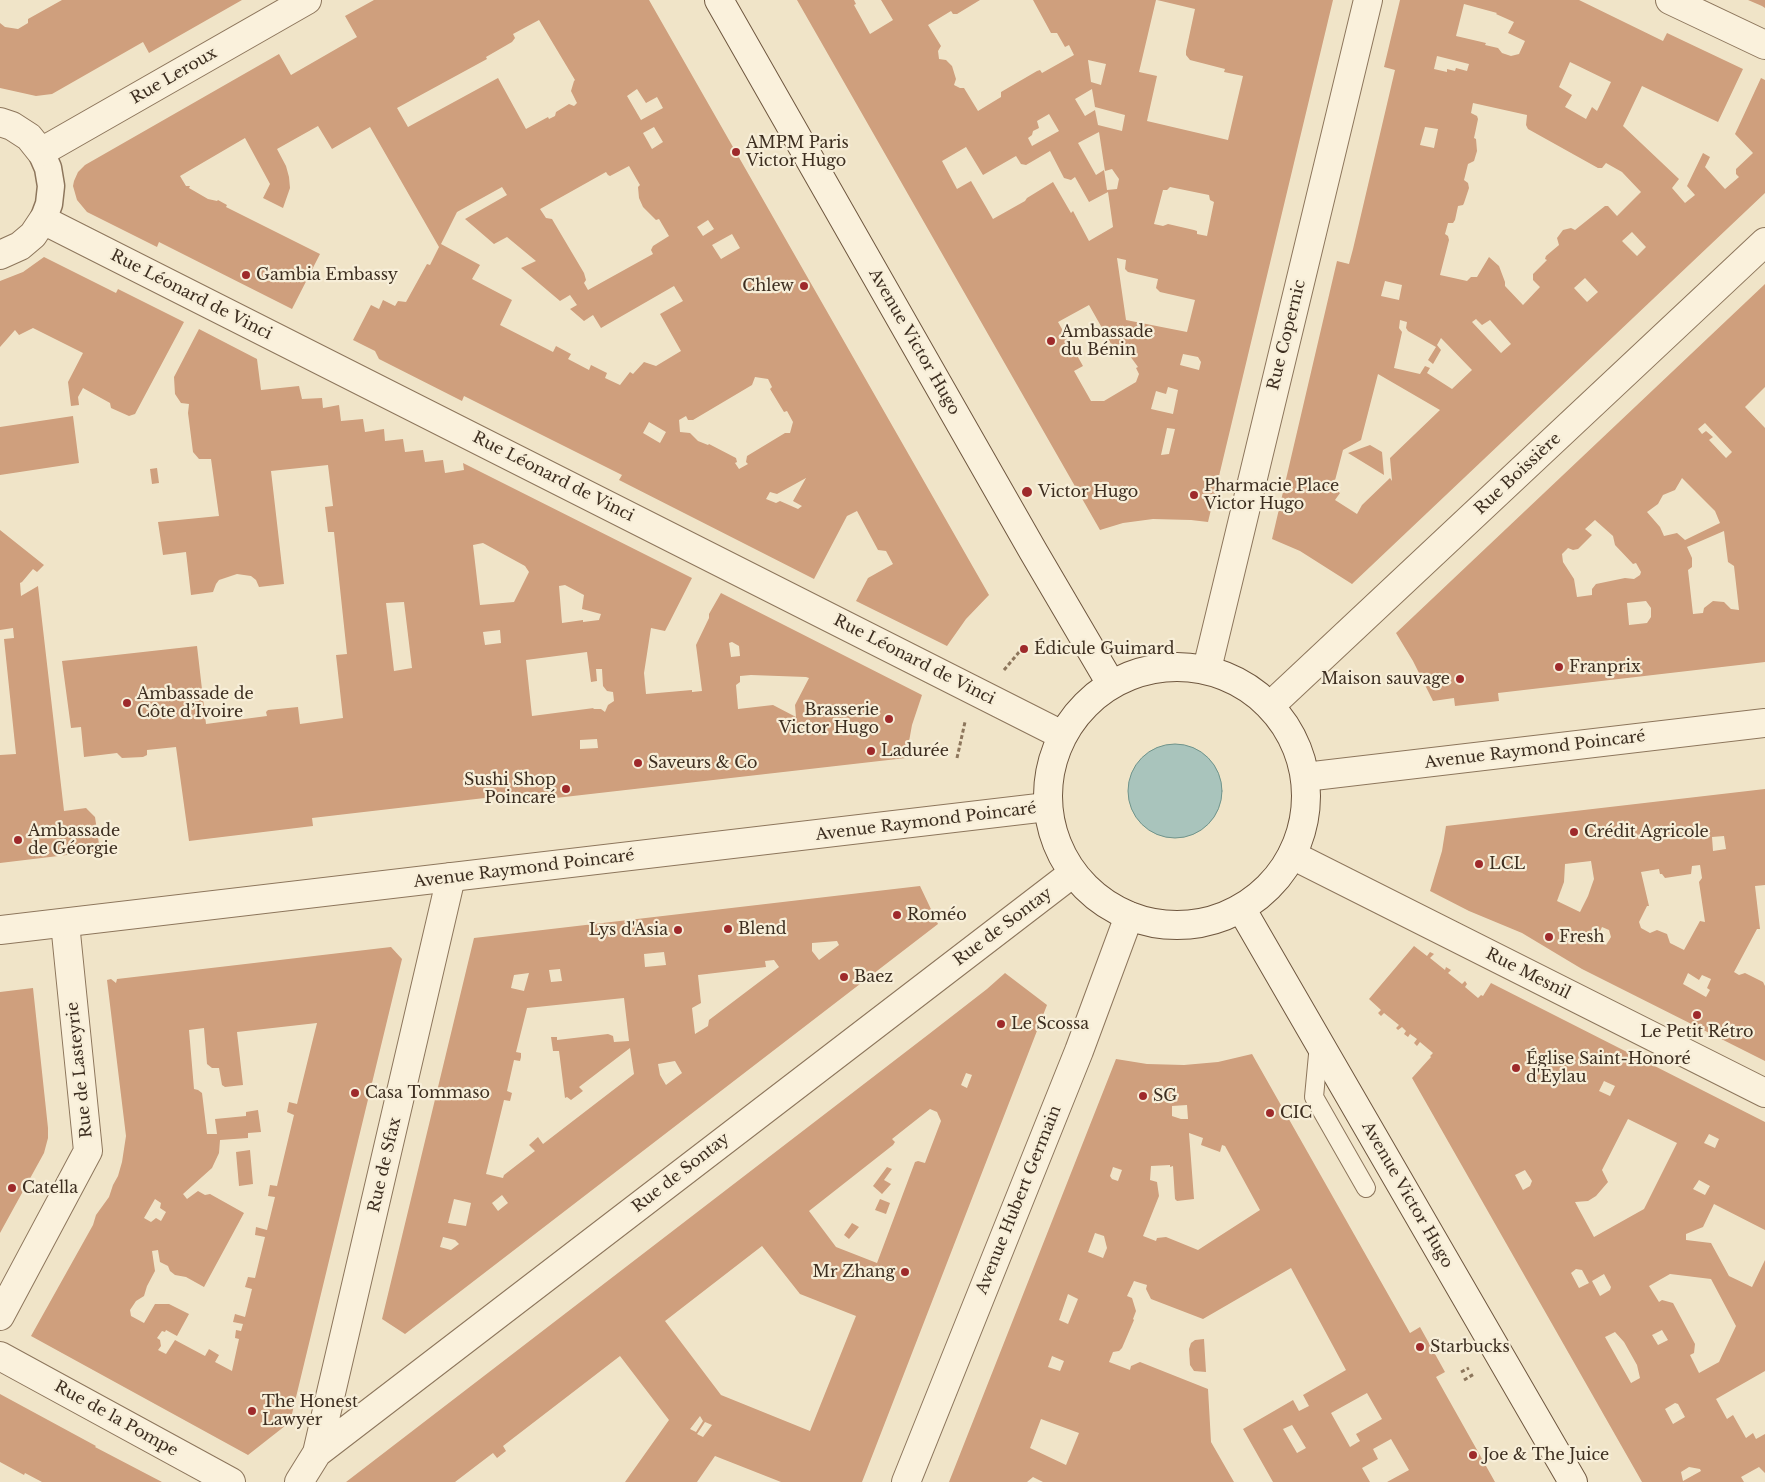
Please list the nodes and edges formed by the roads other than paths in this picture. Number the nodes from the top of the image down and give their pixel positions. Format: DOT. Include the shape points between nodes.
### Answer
graph roads {
  1 [pos="307,0"];
  2 [pos="719,0"];
  3 [pos="1368,0"];
  4 [pos="1670,0"];
  5 [pos="1765,45"];
  6 [pos="0,122"];
  7 [pos="40,152"];
  8 [pos="43,220"];
  9 [pos="1765,242"];
  10 [pos="0,255"];
  11 [pos="1207,669"];
  12 [pos="1111,684"];
  13 [pos="1270,706"];
  14 [pos="1765,724"];
  15 [pos="1062,734"];
  16 [pos="1305,777"];
  17 [pos="1047,807"];
  18 [pos="1292,855"];
  19 [pos="1073,873"];
  20 [pos="451,877"];
  21 [pos="1241,908"];
  22 [pos="1129,916"];
  23 [pos="65,923"];
  24 [pos="0,930"];
  25 [pos="1319,1044"];
  26 [pos="1765,1093"];
  27 [pos="1366,1188"];
  28 [pos="0,1316"];
  29 [pos="0,1356"];
  30 [pos="317,1453"];
  31 [pos="232,1482"];
  32 [pos="299,1482"];
  33 [pos="906,1482"];
  34 [pos="1573,1482"];
  1 -- 7 [label="street, Rue Leroux"];
  2 -- 12 [label="street, Avenue Victor Hugo"];
  3 -- 11 [label="street, Rue Copernic"];
  4 -- 5 [label="street"];
  6 -- 7 [label="street" via="29,137"];
  7 -- 8 [label="street" via="48,168 51,186"];
  8 -- 10 [label="street" via="20,246"];
  8 -- 15 [label="street, Rue Léonard de Vinci"];
  9 -- 13 [label="street, Rue Boissière"];
  11 -- 12 [label="street" via="1155,668 1130,674"];
  11 -- 13 [label="street" via="1241,683"];
  12 -- 15 [label="street" via="1084,705"];
  13 -- 16 [label="street" via="1292,737"];
  14 -- 16 [label="street, Avenue Raymond Poincaré"];
  15 -- 17 [label="street" via="1050,768"];
  16 -- 18 [label="street" via="1304,818"];
  17 -- 19 [label="street" via="1057,846"];
  17 -- 20 [label="street, Avenue Raymond Poincaré"];
  18 -- 21 [label="street" via="1269,886"];
  18 -- 26 [label="street, Rue Mesnil"];
  19 -- 22 [label="street" via="1096,897"];
  19 -- 30 [label="street, Rue de Sontay"];
  20 -- 23 [label="street, Avenue Raymond Poincaré"];
  20 -- 30 [label="street, Rue de Sfax"];
  21 -- 22 [label="street" via="1217,919 1189,925 1158,924"];
  21 -- 25 [label="street, Avenue Victor Hugo"];
  22 -- 33 [label="street, Avenue Hubert Germain" via="1079,1051"];
  23 -- 24 [label="street, Avenue Raymond Poincaré"];
  23 -- 28 [label="street, Rue de Lasteyrie" via="88,1151"];
  25 -- 27 [label="lane" via="1314,1097"];
  25 -- 34 [label="street, Avenue Victor Hugo"];
  29 -- 31 [label="street, Rue de la Pompe"];
  30 -- 32 [label="street, Rue de Sontay"];
}
